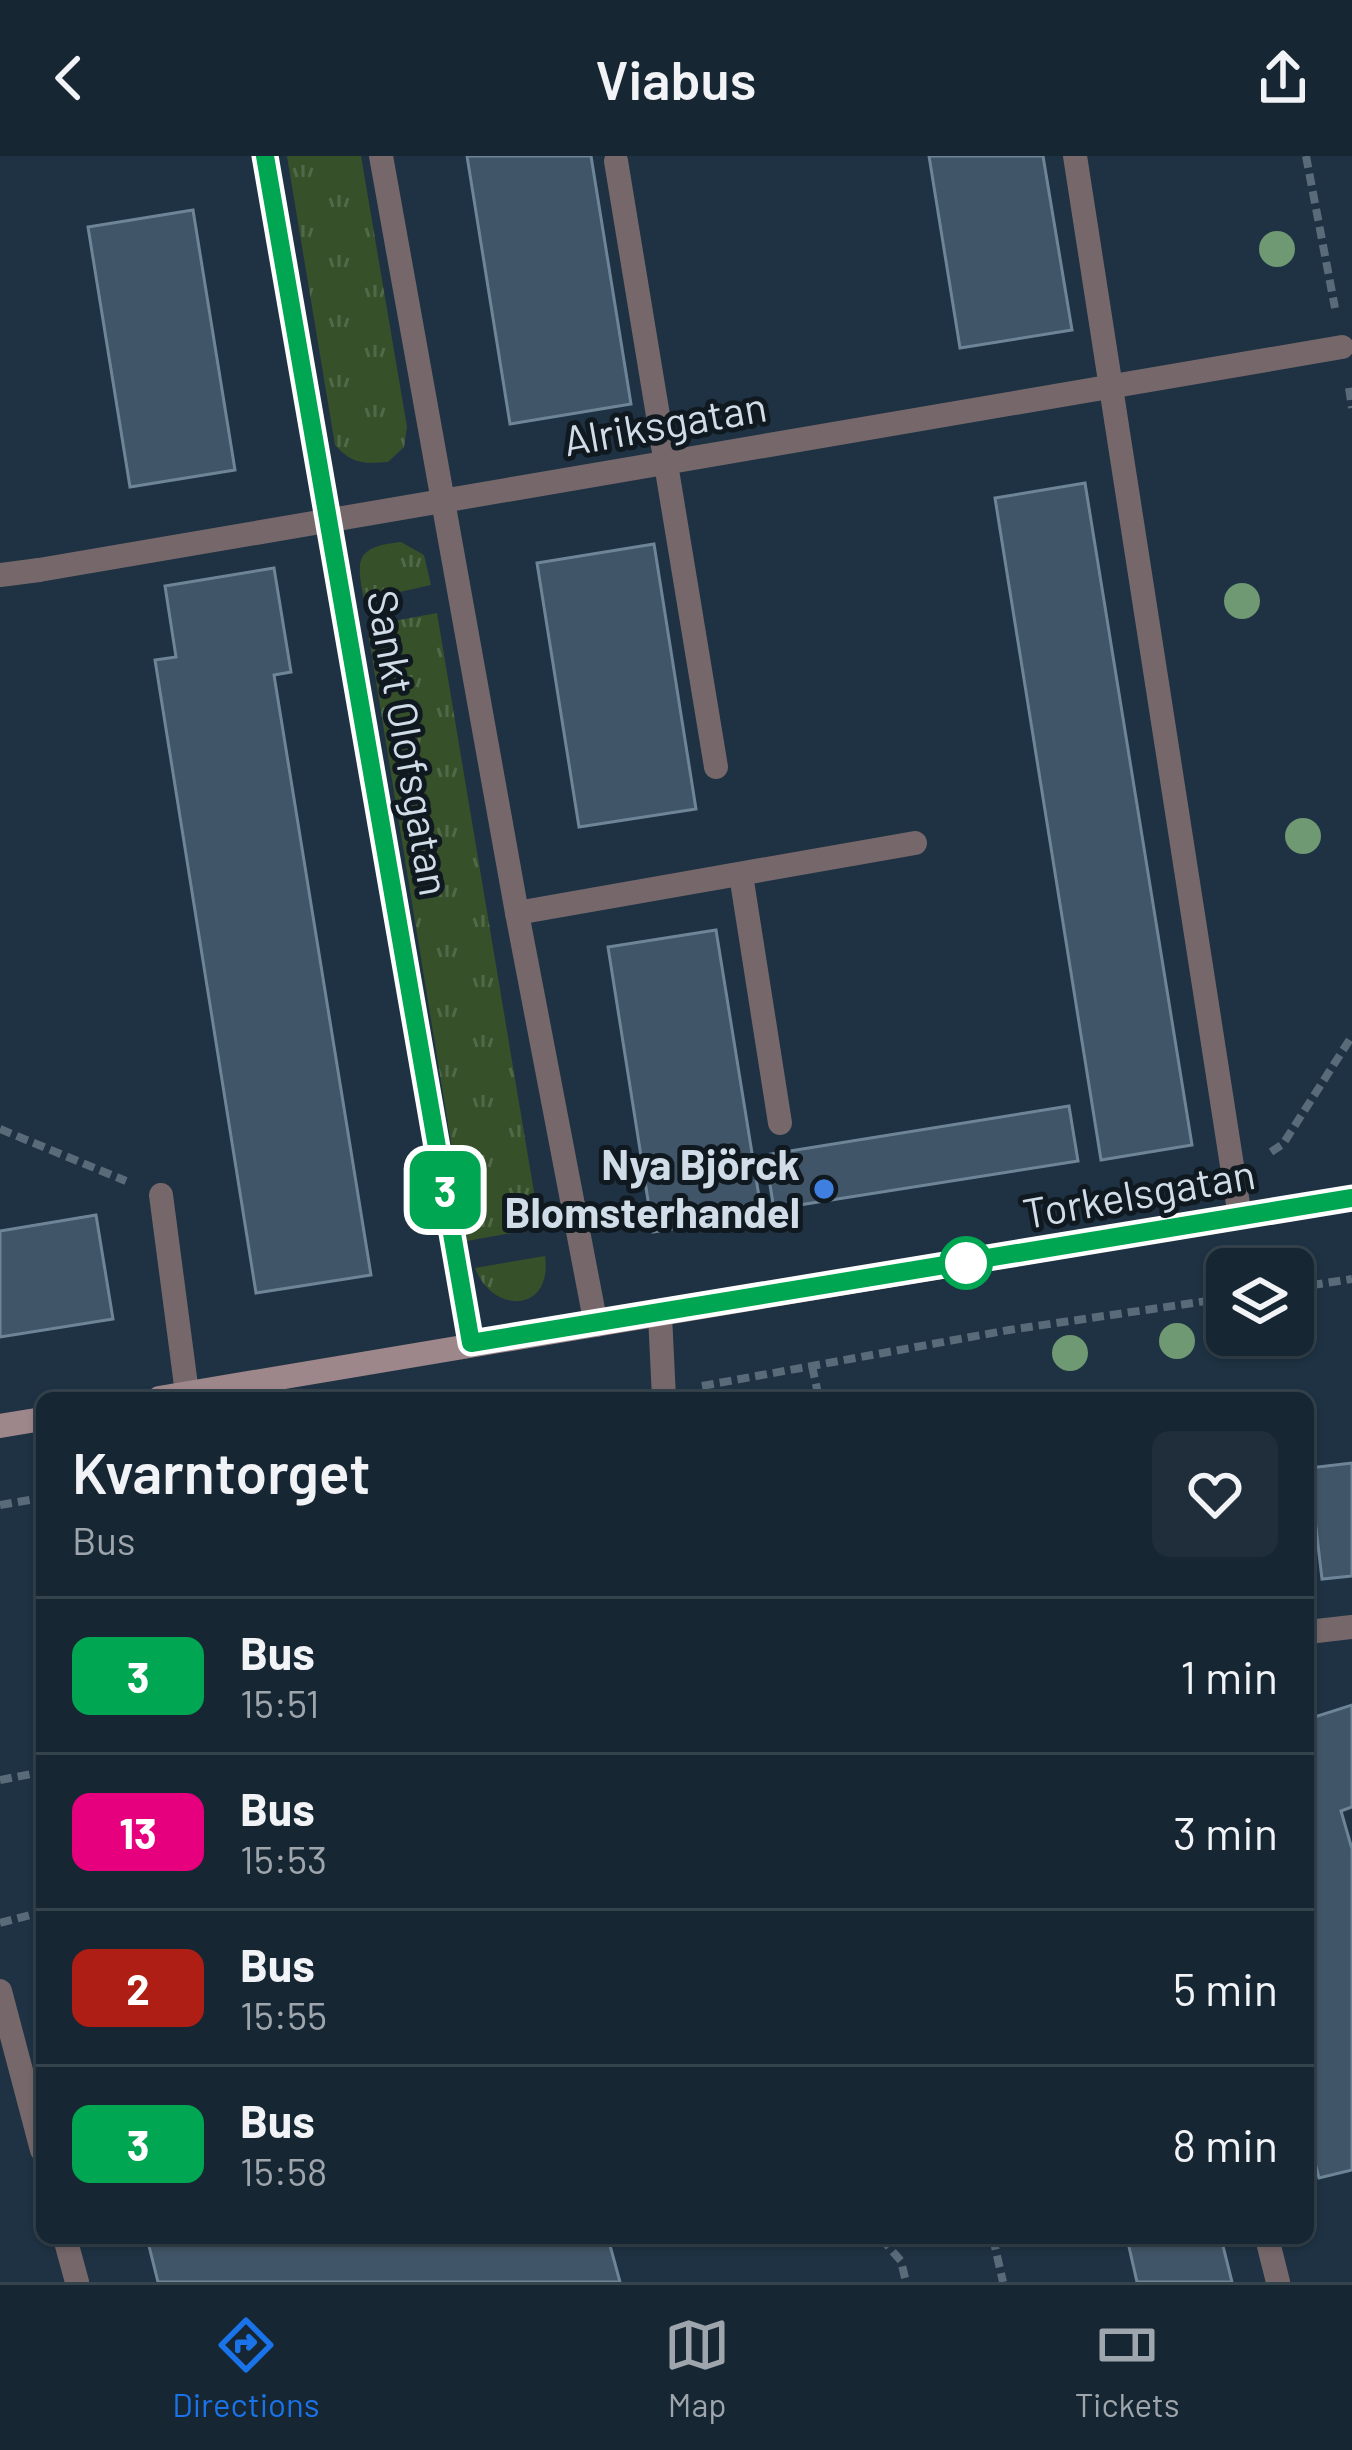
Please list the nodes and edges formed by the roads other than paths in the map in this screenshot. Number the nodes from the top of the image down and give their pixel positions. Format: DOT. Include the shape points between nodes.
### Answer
graph roads {
  1 [pos="265,156"];
  2 [pos="381,156"];
  3 [pos="1076,156"];
  4 [pos="616,161"];
  5 [pos="1342,346"];
  6 [pos="1111,384"];
  7 [pos="665,464"];
  8 [pos="442,502"];
  9 [pos="331,522"];
  10 [pos="0,575"];
  11 [pos="716,767"];
  12 [pos="915,843"];
  13 [pos="741,875"];
  14 [pos="517,914"];
  15 [pos="780,1123"];
  16 [pos="161,1195"];
  17 [pos="1352,1198"];
  18 [pos="1252,1215"];
  19 [pos="660,1315"];
  20 [pos="596,1325"];
  21 [pos="471,1343"];
  22 [pos="187,1392"];
  23 [pos="193,1392"];
  24 [pos="673,1392"];
  25 [pos="36,1420"];
  26 [pos="0,1426"];
  27 [pos="1352,1627"];
  28 [pos="1314,1631"];
  29 [pos="0,1990"];
  30 [pos="36,2127"];
  31 [pos="67,2244"];
  32 [pos="1268,2244"];
  33 [pos="77,2282"];
  34 [pos="1278,2282"];
  1 -- 9 [label="street, Sankt Olofsgatan"];
  2 -- 8 [label="street, Sankt Olofsgatan"];
  3 -- 6 [label="street"];
  4 -- 7 [label="street"];
  5 -- 6 [label="street, Alriksgatan"];
  6 -- 7 [label="street, Alriksgatan"];
  6 -- 18 [label="street"];
  7 -- 8 [label="street, Alriksgatan"];
  7 -- 11 [label="street"];
  8 -- 9 [label="street, Alriksgatan"];
  8 -- 14 [label="street, Sankt Olofsgatan"];
  9 -- 10 [label="street, Alriksgatan"];
  9 -- 21 [label="street, Sankt Olofsgatan"];
  12 -- 13 [label="street"];
  13 -- 14 [label="street"];
  13 -- 15 [label="street"];
  14 -- 20 [label="street, Sankt Olofsgatan"];
  16 -- 22 [label="street"];
  17 -- 18 [label="street, Torkelsgatan"];
  18 -- 19 [label="street, Torkelsgatan"];
  19 -- 20 [label="street, Torkelsgatan"];
  19 -- 24 [label="street"];
  20 -- 21 [label="street, Torkelsgatan"];
  21 -- 23 [label="street, Torkelsgatan"];
  25 -- 26 [label="street"];
  27 -- 28 [label="street"];
  29 -- 30 [label="street"];
  31 -- 33 [label="street"];
  32 -- 34 [label="street"];
}
